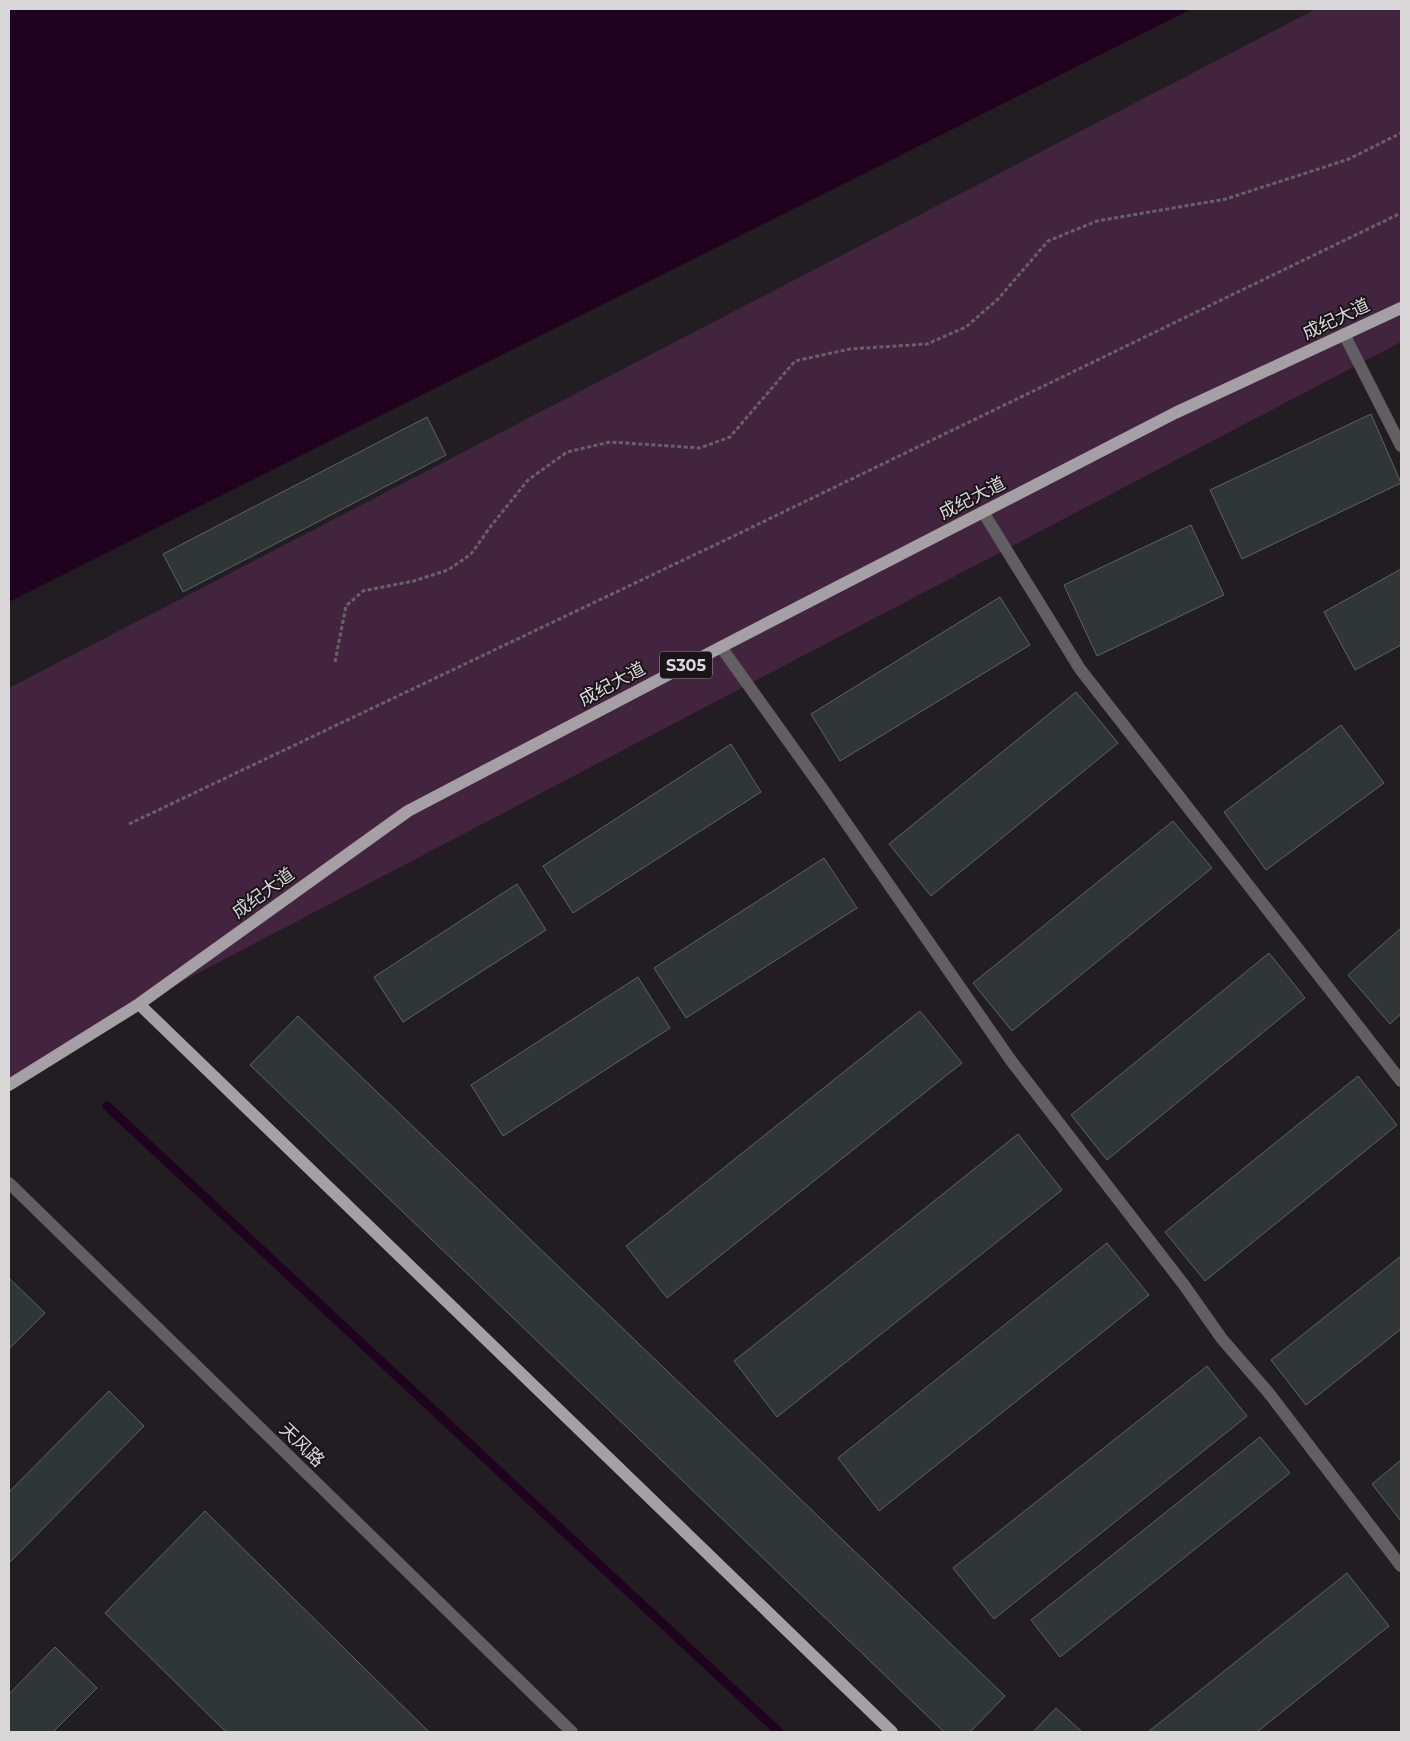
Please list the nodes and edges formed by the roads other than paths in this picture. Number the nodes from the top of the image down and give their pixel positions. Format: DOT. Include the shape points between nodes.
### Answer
graph roads {
  1 [pos="1401,308"];
  2 [pos="1344,334"];
  3 [pos="1401,446"];
  4 [pos="982,512"];
  5 [pos="721,647"];
  6 [pos="140,1004"];
  7 [pos="1401,1081"];
  8 [pos="9,1085"];
  9 [pos="9,1184"];
  10 [pos="1401,1566"];
  11 [pos="572,1732"];
  12 [pos="892,1732"];
  1 -- 2 [label="main road, 成纪大道 / S305"];
  2 -- 3 [label="street"];
  2 -- 4 [label="main road, 成纪大道 / S305" via="1175,413"];
  4 -- 5 [label="main road, 成纪大道 / S305"];
  4 -- 7 [label="street" via="1080,669"];
  5 -- 6 [label="main road, 成纪大道 / S305" via="408,811"];
  5 -- 10 [label="street" via="1012,1062 1222,1339 1268,1392"];
  6 -- 8 [label="main road, 成纪大道 / S305"];
  6 -- 12 [label="main road"];
  9 -- 11 [label="street, 天风路"];
}
